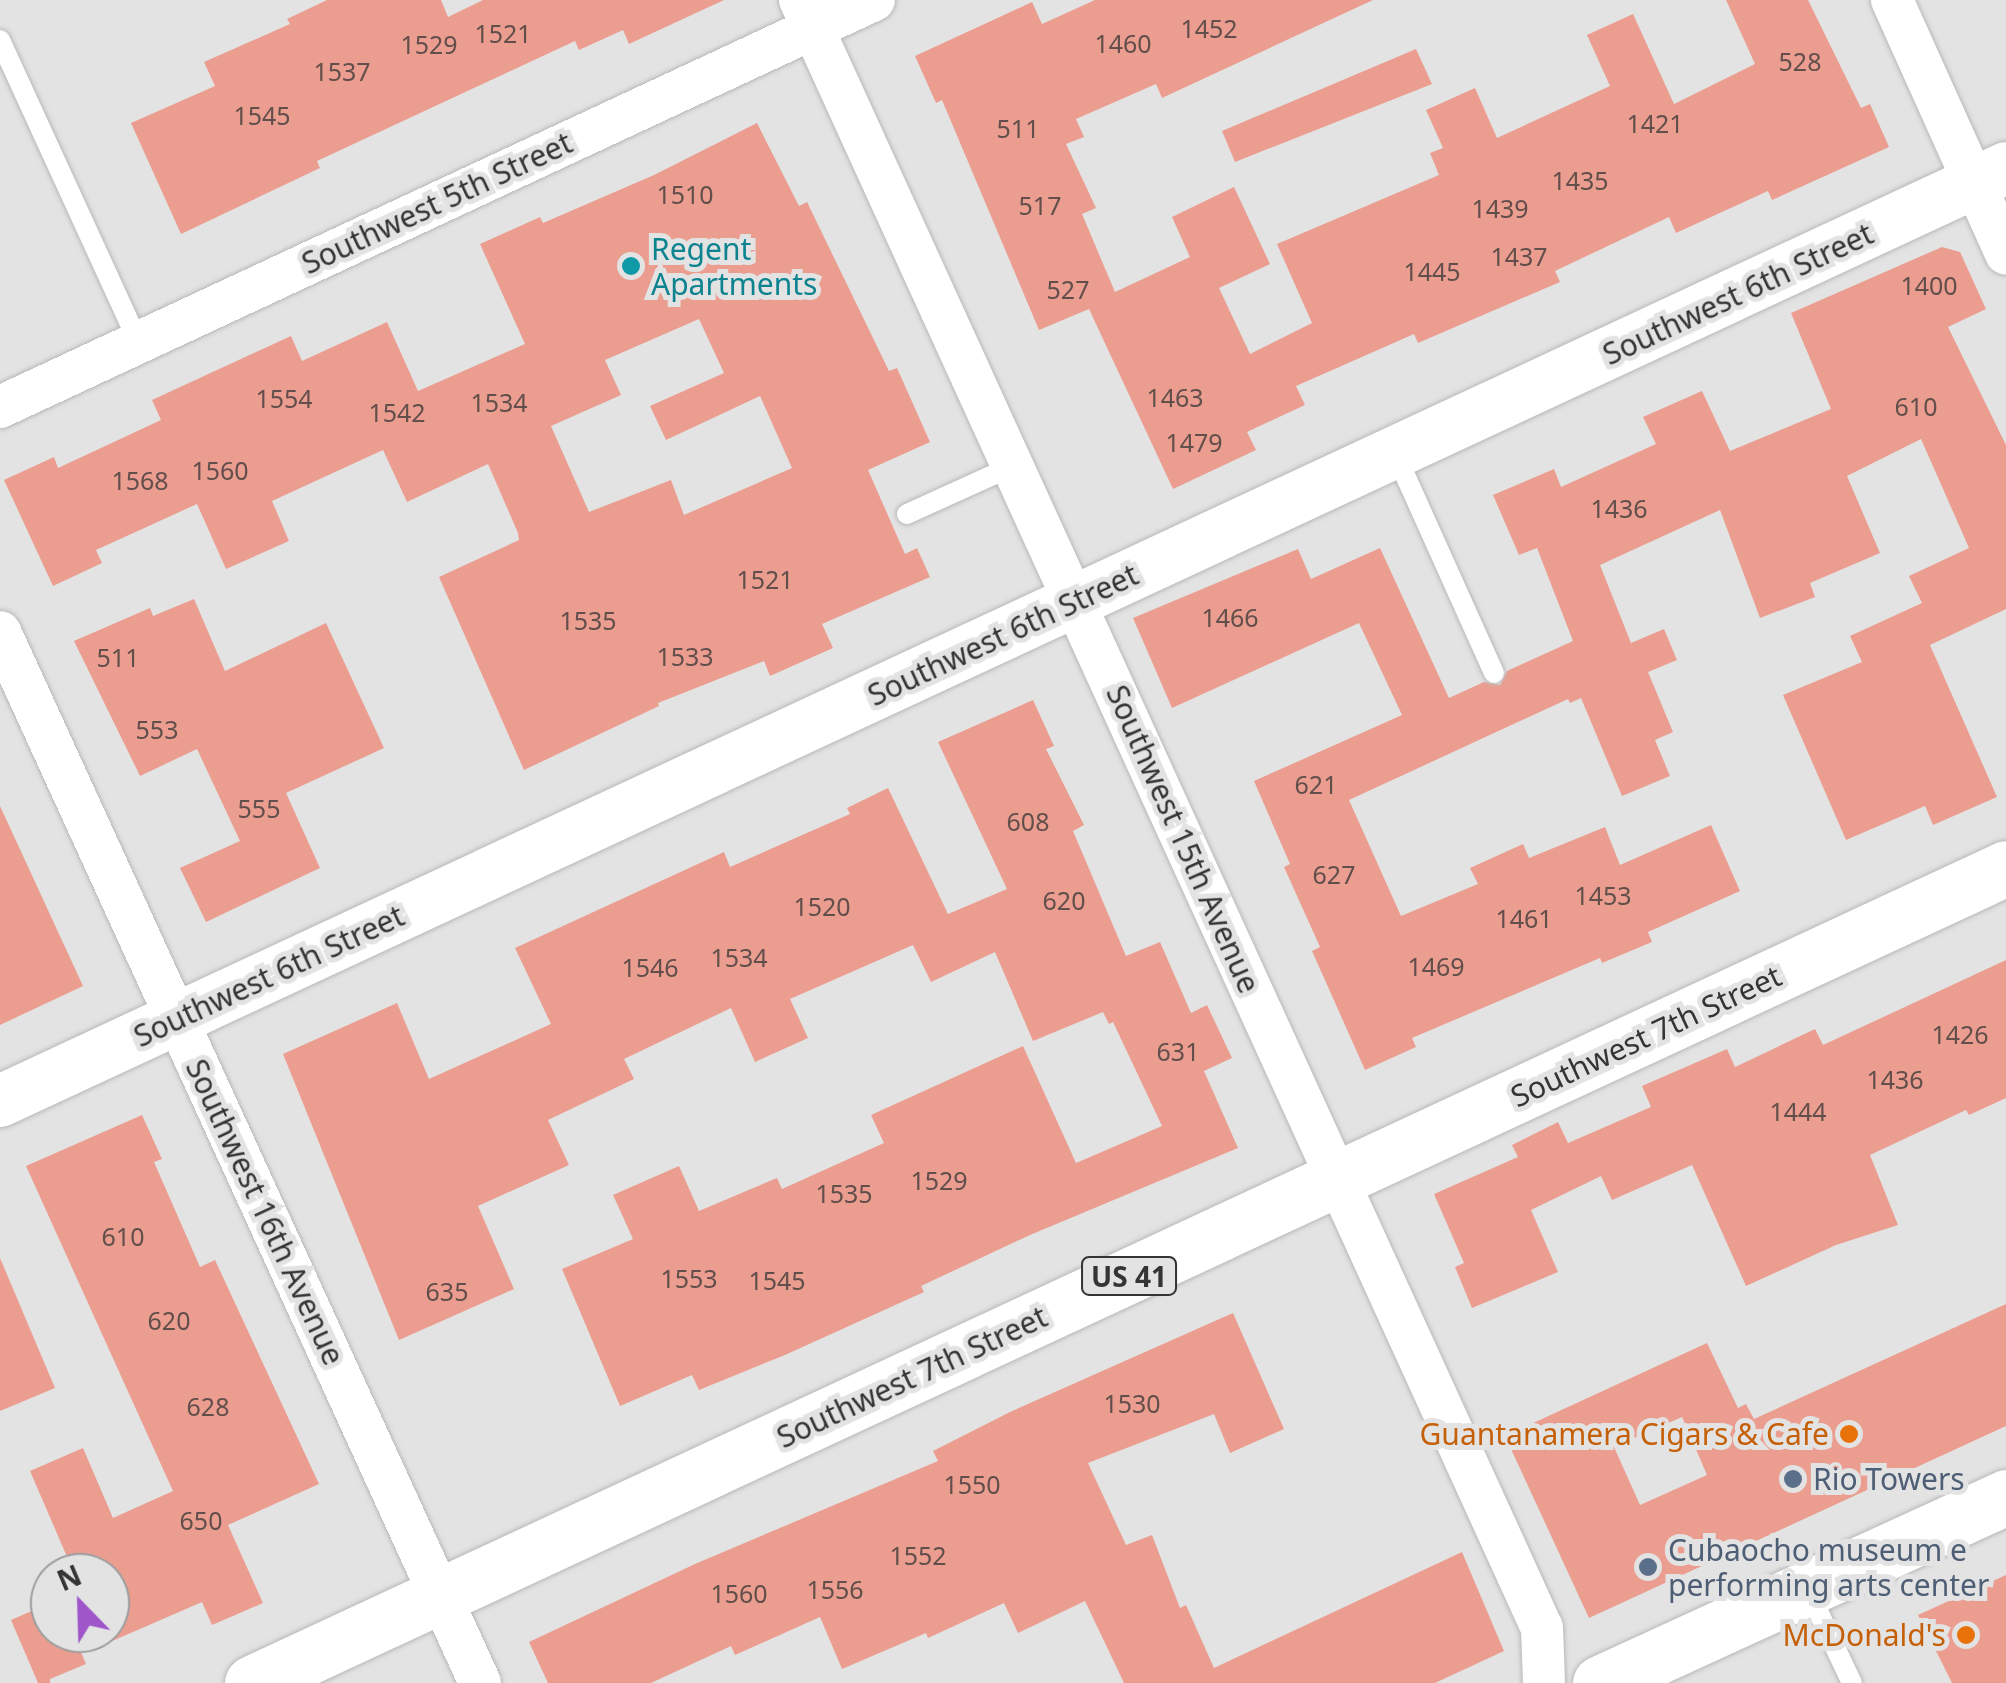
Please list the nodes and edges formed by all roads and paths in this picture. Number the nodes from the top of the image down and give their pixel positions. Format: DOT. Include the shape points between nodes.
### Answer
graph roads {
  1 [pos="874,0"];
  2 [pos="1892,0"];
  3 [pos="807,14"];
  4 [pos="0,40"];
  5 [pos="1990,176"];
  6 [pos="2006,254"];
  7 [pos="138,342"];
  8 [pos="0,407"];
  9 [pos="1395,453"];
  10 [pos="1015,464"];
  11 [pos="907,514"];
  12 [pos="1077,601"];
  13 [pos="0,632"];
  14 [pos="1494,674"];
  15 [pos="2006,868"];
  16 [pos="176,1019"];
  17 [pos="0,1101"];
  18 [pos="1336,1180"];
  19 [pos="2006,1498"];
  20 [pos="1807,1588"];
  21 [pos="440,1596"];
  22 [pos="252,1683"];
  23 [pos="480,1683"];
  24 [pos="1544,1683"];
  25 [pos="1600,1683"];
  26 [pos="1852,1683"];
  1 -- 3 [label="street, Southwest 5th Street"];
  2 -- 5 [label="street"];
  3 -- 7 [label="street, Southwest 5th Street"];
  3 -- 10 [label="street, Southwest 15th Avenue"];
  4 -- 7 [label="lane"];
  5 -- 6 [label="street"];
  5 -- 9 [label="street, Southwest 6th Street"];
  7 -- 8 [label="street, Southwest 5th Street"];
  9 -- 12 [label="street, Southwest 6th Street"];
  9 -- 14 [label="lane"];
  10 -- 11 [label="lane"];
  10 -- 12 [label="street, Southwest 15th Avenue"];
  12 -- 16 [label="street, Southwest 6th Street"];
  12 -- 18 [label="street, Southwest 15th Avenue"];
  13 -- 16 [label="street, Southwest 16th Avenue"];
  15 -- 18 [label="main road, Southwest 7th Street / US 41"];
  16 -- 17 [label="street, Southwest 6th Street"];
  16 -- 21 [label="street, Southwest 16th Avenue"];
  18 -- 21 [label="main road, Southwest 7th Street / US 41"];
  18 -- 24 [label="street, Southwest 15th Avenue" via="1542,1628"];
  19 -- 20 [label="main road"];
  20 -- 25 [label="main road"];
  20 -- 26 [label="lane"];
  21 -- 22 [label="main road, Southwest 7th Street / US 41"];
  21 -- 23 [label="street, Southwest 16th Avenue"];
}
